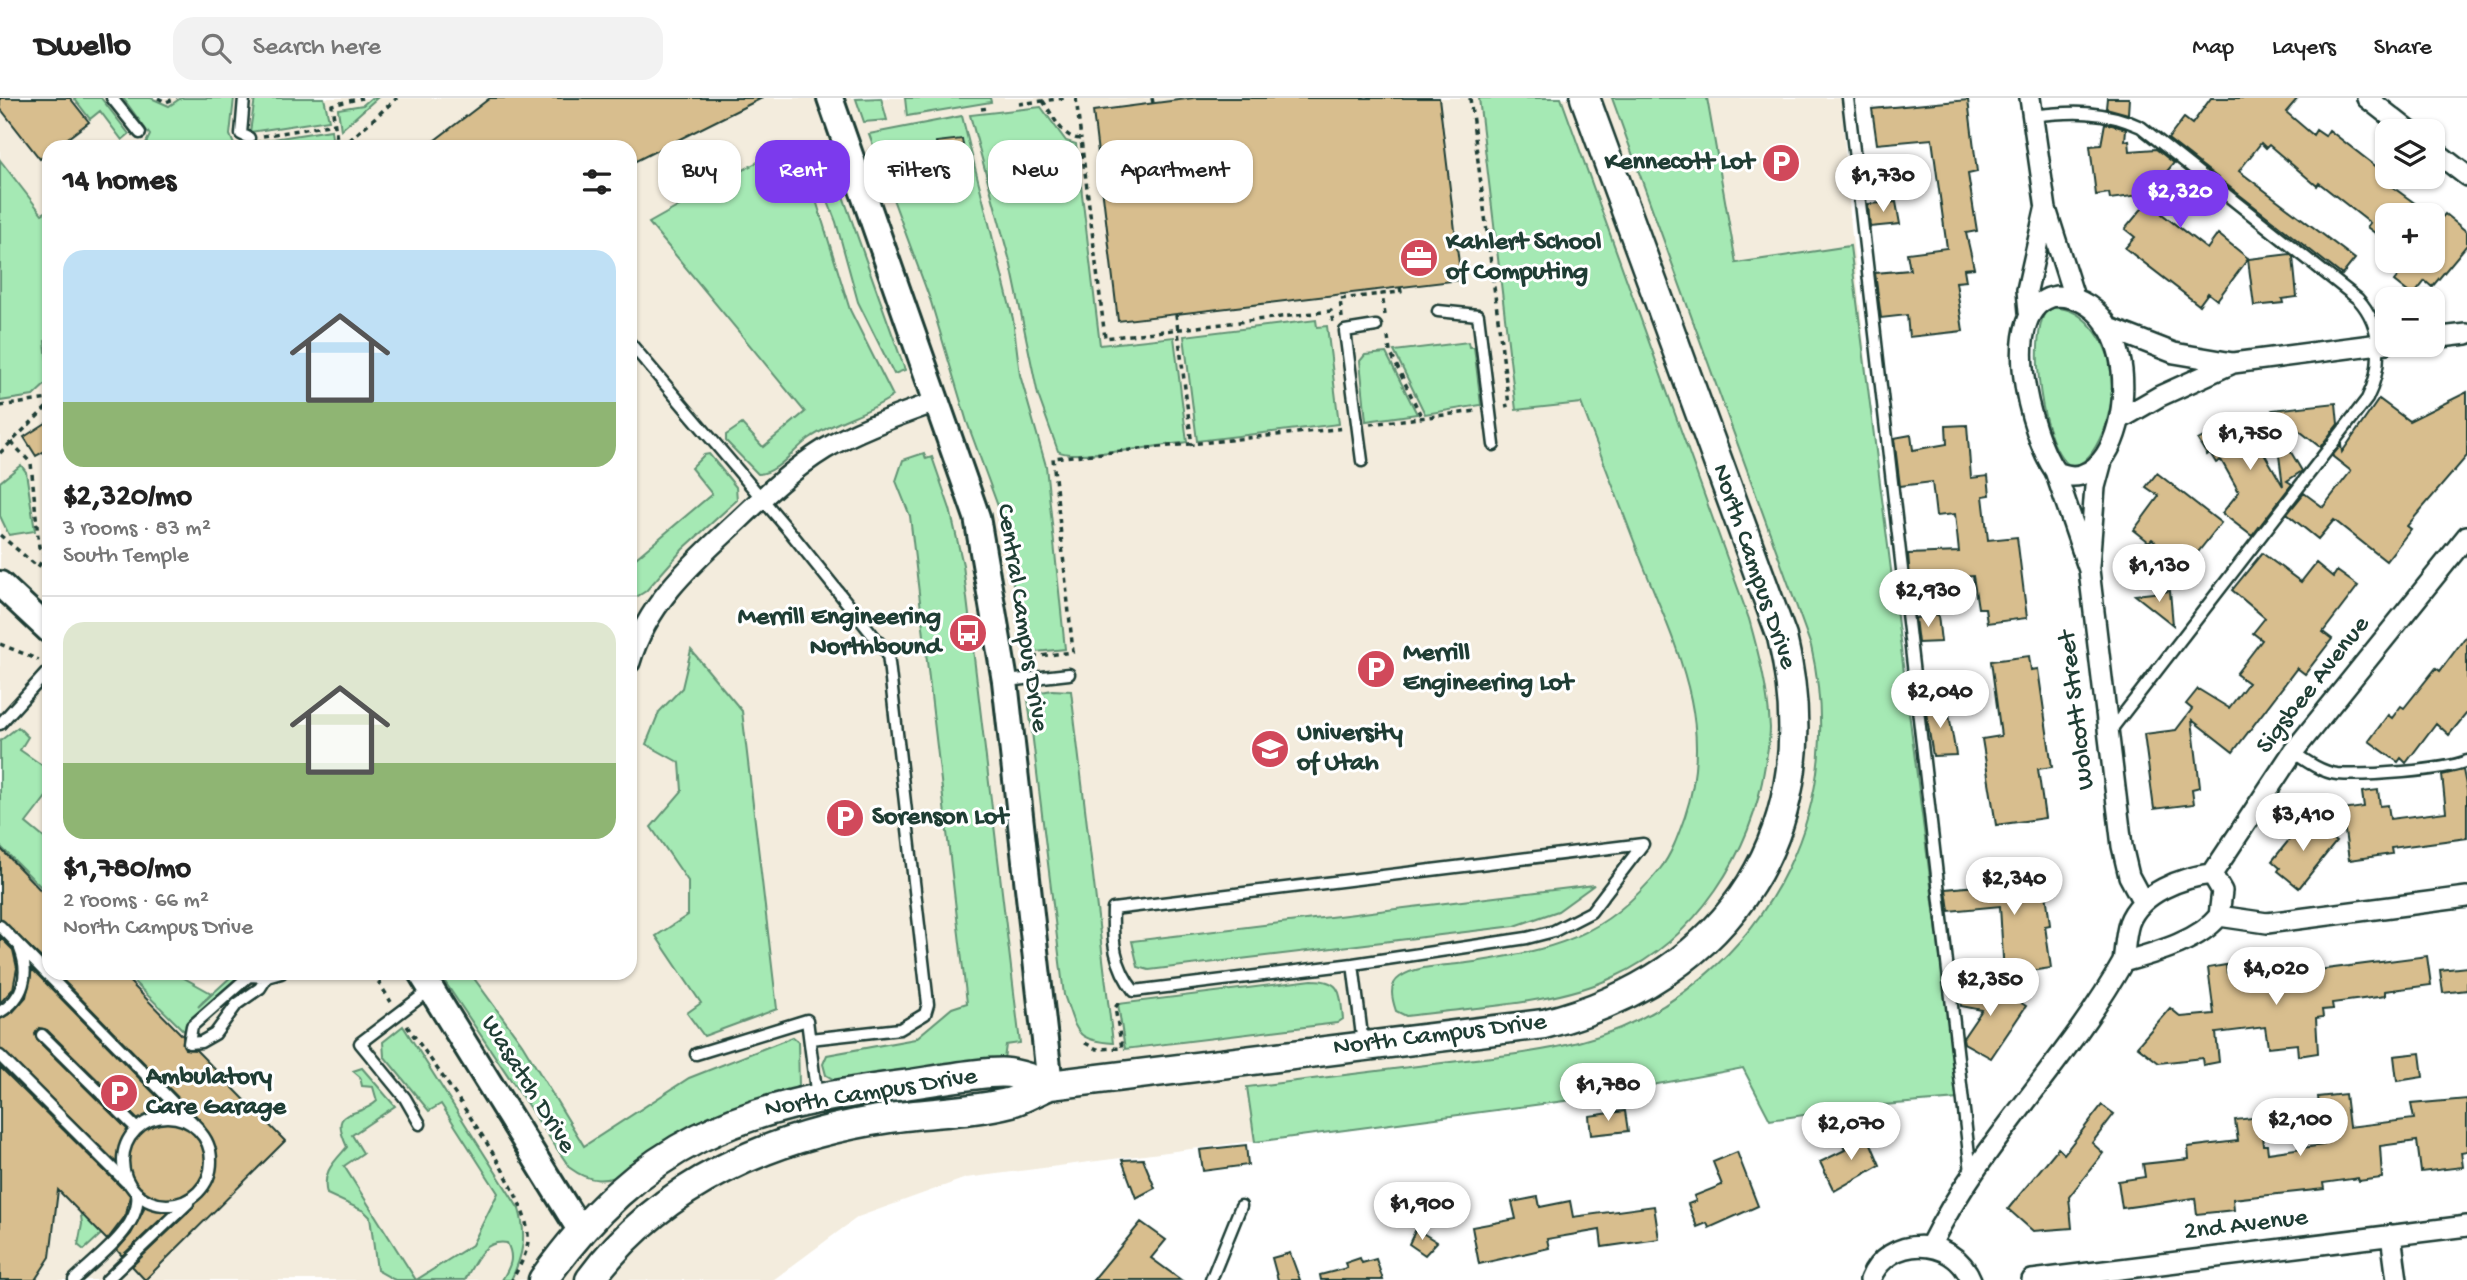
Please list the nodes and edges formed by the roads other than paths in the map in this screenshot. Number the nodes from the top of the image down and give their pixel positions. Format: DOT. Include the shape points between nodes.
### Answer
graph roads {
  1 [pos="112,98"];
  2 [pos="244,98"];
  3 [pos="830,98"];
  4 [pos="1585,98"];
  5 [pos="1848,98"];
  6 [pos="2367,98"];
  7 [pos="2031,107"];
  8 [pos="2394,119"];
  9 [pos="140,133"];
  10 [pos="249,138"];
  11 [pos="2445,159"];
  12 [pos="2467,176"];
  13 [pos="2046,209"];
  14 [pos="2074,297"];
  15 [pos="1438,311"];
  16 [pos="2029,312"];
  17 [pos="2375,326"];
  18 [pos="1381,327"];
  19 [pos="2106,327"];
  20 [pos="2467,334"];
  21 [pos="2445,337"];
  22 [pos="2375,344"];
  23 [pos="637,351"];
  24 [pos="2380,357"];
  25 [pos="2234,363"];
  26 [pos="938,401"];
  27 [pos="2120,419"];
  28 [pos="1494,446"];
  29 [pos="1362,461"];
  30 [pos="2102,461"];
  31 [pos="2054,471"];
  32 [pos="761,499"];
  33 [pos="2467,536"];
  34 [pos="2089,570"];
  35 [pos="0,584"];
  36 [pos="42,623"];
  37 [pos="637,642"];
  38 [pos="1069,674"];
  39 [pos="42,678"];
  40 [pos="1004,681"];
  41 [pos="0,724"];
  42 [pos="2106,736"];
  43 [pos="2293,752"];
  44 [pos="2467,761"];
  45 [pos="2211,874"];
  46 [pos="2467,897"];
  47 [pos="2143,902"];
  48 [pos="2219,916"];
  49 [pos="0,928"];
  50 [pos="11,937"];
  51 [pos="2123,962"];
  52 [pos="1353,964"];
  53 [pos="42,969"];
  54 [pos="53,980"];
  55 [pos="244,980"];
  56 [pos="265,980"];
  57 [pos="426,981"];
  58 [pos="0,1012"];
  59 [pos="42,1035"];
  60 [pos="810,1039"];
  61 [pos="1364,1046"];
  62 [pos="696,1054"];
  63 [pos="0,1056"];
  64 [pos="1050,1085"];
  65 [pos="817,1098"];
  66 [pos="420,1124"];
  67 [pos="136,1128"];
  68 [pos="198,1128"];
  69 [pos="738,1161"];
  70 [pos="1972,1173"];
  71 [pos="134,1190"];
  72 [pos="197,1194"];
  73 [pos="1241,1206"];
  74 [pos="2467,1226"];
  75 [pos="580,1230"];
  76 [pos="2391,1235"];
  77 [pos="1930,1247"];
  78 [pos="74,1280"];
  79 [pos="107,1280"];
  80 [pos="543,1280"];
  81 [pos="566,1280"];
  82 [pos="590,1280"];
  83 [pos="1211,1280"];
  84 [pos="1870,1280"];
  85 [pos="1970,1280"];
  86 [pos="2032,1280"];
  87 [pos="2397,1280"];
  1 -- 9 [label="lane"];
  2 -- 10 [label="lane" via="241,134"];
  3 -- 26 [label="street, Central Campus Drive"];
  4 -- 61 [label="main road, North Campus Drive" via="1782,637 1794,712 1788,790 1767,851 1728,915 1704,942 1648,985 1616,1002 1544,1024"];
  5 -- 70 [label="lane"];
  6 -- 8 [label="street"];
  7 -- 13 [label="street"];
  7 -- 17 [label="lane" via="2093,112 2141,127 2358,299"];
  11 -- 12 [label="street"];
  13 -- 14 [label="street"];
  13 -- 16 [label="street" via="2027,290"];
  14 -- 16 [label="street" via="2045,298"];
  14 -- 19 [label="street" via="2090,307"];
  15 -- 28 [label="lane" via="1478,315"];
  16 -- 31 [label="street, Wolcott Street" via="2023,353 2027,399 2037,440"];
  18 -- 29 [label="lane" via="1345,331"];
  19 -- 25 [label="street" via="2174,353"];
  19 -- 27 [label="street" via="2124,377"];
  20 -- 21 [label="street"];
  22 -- 25 [label="street"];
  23 -- 32 [label="lane"];
  24 -- 42 [label="lane" via="2367,398"];
  25 -- 27 [label="street"];
  26 -- 32 [label="street" via="824,449"];
  26 -- 40 [label="street, Central Campus Drive" via="977,517"];
  27 -- 30 [label="street"];
  30 -- 31 [label="street" via="2082,476"];
  30 -- 34 [label="street" via="2095,487"];
  31 -- 34 [label="street, Wolcott Street"];
  32 -- 37 [label="street" via="675,581"];
  32 -- 60 [label="lane" via="888,654 928,1003 925,1014 900,1029"];
  33 -- 43 [label="street, Sigsbee Avenue"];
  34 -- 42 [label="street, Wolcott Street"];
  35 -- 36 [label="street"];
  38 -- 40 [label="lane"];
  39 -- 41 [label="lane"];
  40 -- 64 [label="street, Central Campus Drive"];
  42 -- 47 [label="street, Wolcott Street" via="2122,846 2129,876"];
  43 -- 44 [label="lane" via="2335,774 2428,769"];
  43 -- 45 [label="street, Sigsbee Avenue"];
  45 -- 47 [label="street" via="2178,882"];
  45 -- 48 [label="street" via="2222,891"];
  46 -- 48 [label="street" via="2267,923"];
  47 -- 51 [label="street" via="2130,920"];
  48 -- 51 [label="street" via="2197,933"];
  49 -- 50 [label="lane"];
  50 -- 53 [label="lane"];
  50 -- 58 [label="lane" via="23,955 26,976 14,1002"];
  51 -- 70 [label="street" via="2041,1084"];
  52 -- 52 [label="lane" via="1554,931 1591,912 1643,844 1113,909 1112,936 1120,975 1134,991"];
  52 -- 61 [label="lane"];
  54 -- 68 [label="lane"];
  55 -- 56 [label="lane" via="192,1026 189,1043 215,1034 237,1004"];
  57 -- 66 [label="lane" via="360,1043"];
  57 -- 75 [label="street, Wasatch Drive"];
  59 -- 67 [label="lane"];
  60 -- 62 [label="lane" via="807,1020"];
  60 -- 65 [label="lane"];
  61 -- 64 [label="main road, North Campus Drive"];
  63 -- 71 [label="lane"];
  64 -- 65 [label="main road, North Campus Drive" via="1007,1072"];
  64 -- 69 [label="main road, North Campus Drive" via="1011,1102 836,1127"];
  65 -- 75 [label="main road, North Campus Drive" via="754,1113 688,1143 636,1178"];
  67 -- 68 [label="lane" via="172,1117"];
  67 -- 71 [label="lane" via="123,1158 124,1172"];
  68 -- 72 [label="lane" via="212,1154 206,1183"];
  69 -- 75 [label="main road" via="710,1163 681,1173 613,1221"];
  69 -- 82 [label="main road, North Campus Drive" via="694,1184 657,1211"];
  70 -- 77 [label="street"];
  71 -- 72 [label="lane" via="156,1204 170,1206"];
  71 -- 78 [label="lane" via="137,1212 133,1220"];
  72 -- 79 [label="lane"];
  73 -- 83 [label="lane"];
  74 -- 76 [label="street, 2nd Avenue"];
  75 -- 80 [label="main road, North Campus Drive"];
  75 -- 81 [label="main road" via="578,1254"];
  76 -- 86 [label="street, 2nd Avenue"];
  76 -- 87 [label="street"];
  77 -- 84 [label="street" via="1897,1251 1883,1260"];
  77 -- 85 [label="street" via="1958,1261"];
}
